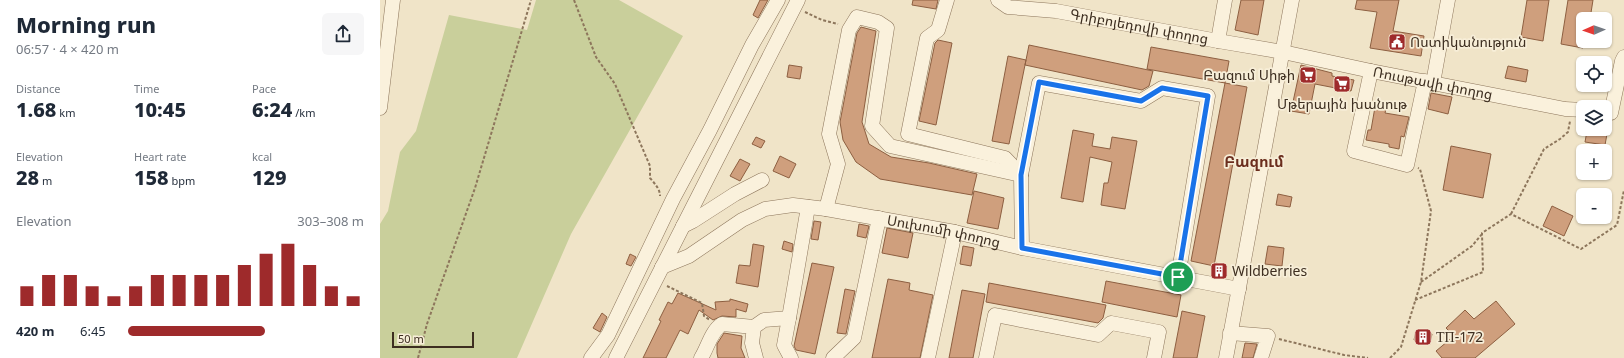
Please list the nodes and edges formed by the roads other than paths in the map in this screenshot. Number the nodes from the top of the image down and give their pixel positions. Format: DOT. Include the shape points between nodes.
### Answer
graph roads {
  1 [pos="393,0"];
  2 [pos="778,0"];
  3 [pos="947,0"];
  4 [pos="998,0"];
  5 [pos="1225,0"];
  6 [pos="1292,0"];
  7 [pos="1448,0"];
  8 [pos="796,3"];
  9 [pos="1056,5"];
  10 [pos="1218,41"];
  11 [pos="1283,52"];
  12 [pos="1624,57"];
  13 [pos="1371,71"];
  14 [pos="1429,82"];
  15 [pos="380,108"];
  16 [pos="1576,110"];
  17 [pos="1613,113"];
  18 [pos="1021,175"];
  19 [pos="762,180"];
  20 [pos="808,207"];
  21 [pos="826,209"];
  22 [pos="880,218"];
  23 [pos="683,226"];
  24 [pos="955,232"];
  25 [pos="1022,248"];
  26 [pos="662,267"];
  27 [pos="1178,277"];
  28 [pos="1239,289"];
  29 [pos="789,318"];
  30 [pos="754,327"];
  31 [pos="1230,333"];
  32 [pos="592,358"];
  33 [pos="616,358"];
  34 [pos="701,358"];
  35 [pos="756,358"];
  36 [pos="791,358"];
  37 [pos="833,358"];
  38 [pos="928,358"];
  39 [pos="986,358"];
  40 [pos="1154,358"];
  41 [pos="1226,358"];
  42 [pos="1261,358"];
  1 -- 15 [label="street"];
  2 -- 32 [label="street" via="752,45 670,206 608,335"];
  3 -- 18 [label="street" via="938,30 927,38 908,134 1006,158"];
  4 -- 9 [label="street, Գրիբոյեդովի փողոց" via="1008,8"];
  5 -- 10 [label="street"];
  6 -- 11 [label="street"];
  7 -- 14 [label="street"];
  8 -- 23 [label="street"];
  9 -- 10 [label="street, Գրիբոյեդովի փողոց"];
  10 -- 11 [label="street, Գրիբոյեդովի փողոց"];
  11 -- 13 [label="street, Ռուսթավի փողոց"];
  11 -- 28 [label="street"];
  12 -- 17 [label="street"];
  13 -- 14 [label="street, Ռուսթավի փողոց"];
  13 -- 14 [label="street" via="1354,151 1407,165"];
  14 -- 16 [label="street, Ռուսթավի փողոց"];
  18 -- 21 [label="street" via="890,146 872,126 886,28 878,22 857,18 849,30 829,134 838,164"];
  18 -- 25 [label="street"];
  18 -- 27 [label="street" via="1039,82 1141,101 1162,88 1208,96"];
  19 -- 23 [label="street"];
  20 -- 21 [label="street, Սուխումի փողոց"];
  20 -- 26 [label="street, Սուխումի փողոց" via="793,205 765,208 742,220 689,256"];
  20 -- 29 [label="street"];
  21 -- 22 [label="street, Սուխումի փողոց"];
  22 -- 24 [label="street, Սուխումի փողոց"];
  22 -- 37 [label="street" via="854,338"];
  23 -- 26 [label="street"];
  24 -- 25 [label="street, Սուխումի փողոց"];
  24 -- 38 [label="street"];
  25 -- 27 [label="street, Սուխումի փողոց"];
  26 -- 33 [label="street"];
  27 -- 28 [label="street, Սուխումի փողոց"];
  28 -- 31 [label="street"];
  29 -- 30 [label="street" via="764,320"];
  29 -- 36 [label="street" via="784,345"];
  30 -- 34 [label="street" via="722,324 714,332"];
  30 -- 35 [label="street" via="752,343"];
  31 -- 41 [label="street"];
  31 -- 42 [label="street" via="1268,336"];
  39 -- 40 [label="street" via="995,315 1098,335 1111,323 1159,332"];
}
